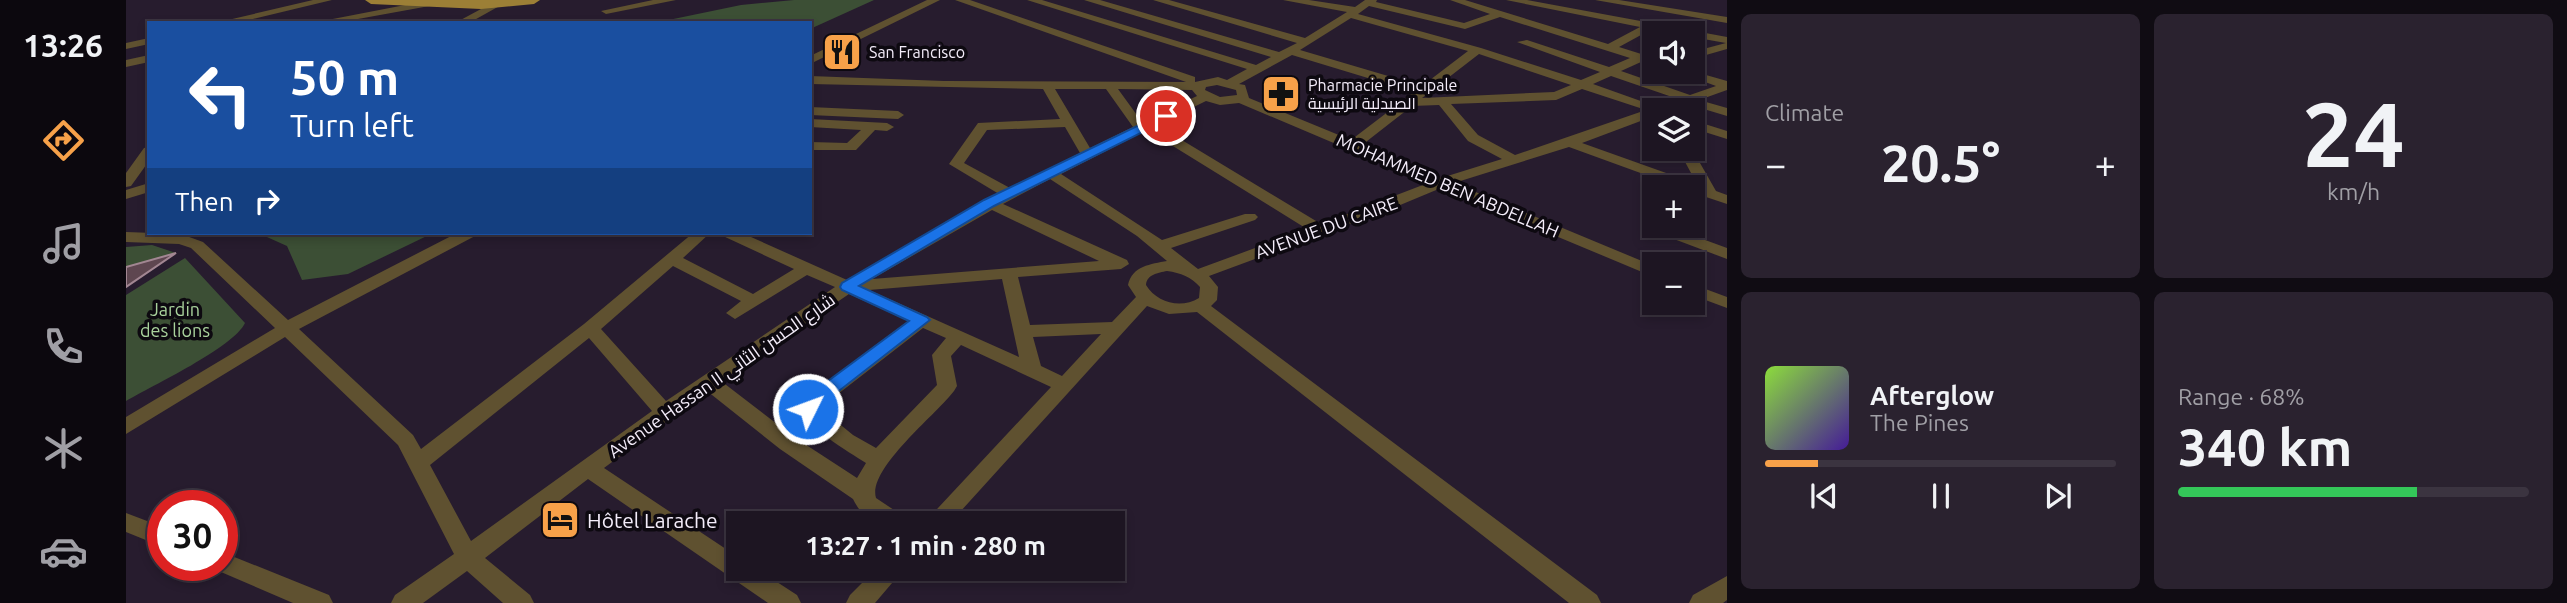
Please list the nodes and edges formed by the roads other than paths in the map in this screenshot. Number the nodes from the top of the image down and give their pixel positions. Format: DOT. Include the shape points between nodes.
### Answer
graph roads {
  1 [pos="327,0"];
  2 [pos="371,0"];
  3 [pos="534,0"];
  4 [pos="671,0"];
  5 [pos="934,0"];
  6 [pos="960,0"];
  7 [pos="1032,0"];
  8 [pos="1081,0"];
  9 [pos="1089,0"];
  10 [pos="1158,0"];
  11 [pos="1289,0"];
  12 [pos="1455,0"];
  13 [pos="1511,0"];
  14 [pos="1600,0"];
  15 [pos="1308,1"];
  16 [pos="1370,1"];
  17 [pos="1473,2"];
  18 [pos="1689,2"];
  19 [pos="431,3"];
  20 [pos="1547,3"];
  21 [pos="498,5"];
  22 [pos="1061,9"];
  23 [pos="606,11"];
  24 [pos="1354,13"];
  25 [pos="1500,14"];
  26 [pos="1687,14"];
  27 [pos="1727,20"];
  28 [pos="229,21"];
  29 [pos="328,21"];
  30 [pos="464,21"];
  31 [pos="1688,21"];
  32 [pos="1028,22"];
  33 [pos="1642,24"];
  34 [pos="1465,26"];
  35 [pos="1642,30"];
  36 [pos="1553,31"];
  37 [pos="1705,36"];
  38 [pos="1727,40"];
  39 [pos="1447,41"];
  40 [pos="147,42"];
  41 [pos="1307,42"];
  42 [pos="1523,43"];
  43 [pos="1727,46"];
  44 [pos="126,47"];
  45 [pos="1609,48"];
  46 [pos="1477,50"];
  47 [pos="1705,52"];
  48 [pos="1286,54"];
  49 [pos="1492,55"];
  50 [pos="1640,58"];
  51 [pos="147,59"];
  52 [pos="812,60"];
  53 [pos="126,64"];
  54 [pos="147,68"];
  55 [pos="126,69"];
  56 [pos="1258,69"];
  57 [pos="1610,72"];
  58 [pos="1705,79"];
  59 [pos="812,80"];
  60 [pos="1231,83"];
  61 [pos="1108,84"];
  62 [pos="1584,84"];
  63 [pos="1046,85"];
  64 [pos="1727,86"];
  65 [pos="1201,89"];
  66 [pos="1424,91"];
  67 [pos="1686,98"];
  68 [pos="1692,98"];
  69 [pos="1241,99"];
  70 [pos="1410,102"];
  71 [pos="1443,102"];
  72 [pos="1705,104"];
  73 [pos="1642,105"];
  74 [pos="812,111"];
  75 [pos="1727,112"];
  76 [pos="898,115"];
  77 [pos="1642,116"];
  78 [pos="812,122"];
  79 [pos="1069,123"];
  80 [pos="872,126"];
  81 [pos="887,127"];
  82 [pos="1144,127"];
  83 [pos="1705,128"];
  84 [pos="1727,135"];
  85 [pos="1569,143"];
  86 [pos="1353,145"];
  87 [pos="812,146"];
  88 [pos="147,154"];
  89 [pos="1087,154"];
  90 [pos="1514,160"];
  91 [pos="1692,161"];
  92 [pos="1050,173"];
  93 [pos="1658,175"];
  94 [pos="1442,182"];
  95 [pos="126,183"];
  96 [pos="147,188"];
  97 [pos="1705,192"];
  98 [pos="1008,193"];
  99 [pos="1710,194"];
  100 [pos="126,195"];
  101 [pos="1727,200"];
  102 [pos="989,203"];
  103 [pos="1250,217"];
  104 [pos="1318,230"];
  105 [pos="464,235"];
  106 [pos="700,235"];
  107 [pos="733,235"];
  108 [pos="126,237"];
  109 [pos="1685,238"];
  110 [pos="1160,246"];
  111 [pos="1727,254"];
  112 [pos="671,258"];
  113 [pos="1121,264"];
  114 [pos="1642,267"];
  115 [pos="806,268"];
  116 [pos="1193,273"];
  117 [pos="1009,274"];
  118 [pos="1141,274"];
  119 [pos="848,287"];
  120 [pos="1705,294"];
  121 [pos="1146,298"];
  122 [pos="754,301"];
  123 [pos="1727,303"];
  124 [pos="1200,306"];
  125 [pos="735,313"];
  126 [pos="921,320"];
  127 [pos="287,327"];
  128 [pos="590,328"];
  129 [pos="1119,328"];
  130 [pos="1023,331"];
  131 [pos="958,337"];
  132 [pos="1031,370"];
  133 [pos="707,382"];
  134 [pos="1065,385"];
  135 [pos="663,411"];
  136 [pos="126,427"];
  137 [pos="880,461"];
  138 [pos="418,463"];
  139 [pos="588,468"];
  140 [pos="862,492"];
  141 [pos="877,511"];
  142 [pos="947,511"];
  143 [pos="126,522"];
  144 [pos="147,531"];
  145 [pos="468,558"];
  146 [pos="238,569"];
  147 [pos="880,581"];
  148 [pos="1727,587"];
  149 [pos="320,603"];
  150 [pos="404,603"];
  151 [pos="521,603"];
  152 [pos="788,603"];
  153 [pos="859,603"];
  154 [pos="1588,603"];
  155 [pos="1702,603"];
  1 -- 28 [label="street"];
  2 -- 19 [label="main road"];
  3 -- 21 [label="main road"];
  4 -- 23 [label="street"];
  5 -- 52 [label="street"];
  6 -- 32 [label="street"];
  7 -- 22 [label="street"];
  8 -- 22 [label="street"];
  9 -- 48 [label="street"];
  10 -- 41 [label="street"];
  11 -- 15 [label="street"];
  12 -- 17 [label="street"];
  13 -- 20 [label="street"];
  14 -- 26 [label="street"];
  15 -- 24 [label="street"];
  16 -- 24 [label="street"];
  16 -- 34 [label="street"];
  17 -- 25 [label="street"];
  18 -- 26 [label="street"];
  19 -- 21 [label="main road"];
  19 -- 29 [label="street"];
  20 -- 33 [label="street"];
  21 -- 30 [label="street"];
  22 -- 32 [label="street"];
  22 -- 56 [label="street"];
  24 -- 39 [label="street"];
  24 -- 41 [label="street"];
  25 -- 34 [label="street"];
  25 -- 36 [label="street"];
  26 -- 27 [label="street"];
  26 -- 31 [label="street"];
  32 -- 65 [label="street"];
  34 -- 39 [label="street"];
  35 -- 45 [label="street"];
  36 -- 42 [label="street"];
  36 -- 45 [label="street"];
  37 -- 38 [label="street"];
  39 -- 46 [label="street"];
  40 -- 44 [label="street"];
  41 -- 48 [label="street"];
  42 -- 49 [label="street"];
  42 -- 57 [label="street"];
  43 -- 47 [label="street"];
  45 -- 50 [label="street"];
  46 -- 49 [label="street"];
  46 -- 66 [label="street"];
  48 -- 56 [label="street"];
  48 -- 66 [label="street"];
  49 -- 62 [label="street"];
  50 -- 57 [label="street"];
  51 -- 53 [label="street"];
  54 -- 55 [label="street"];
  56 -- 60 [label="street"];
  57 -- 62 [label="street"];
  57 -- 67 [label="street"];
  58 -- 64 [label="street"];
  59 -- 63 [label="street"];
  60 -- 65 [label="street" via="1212,81"];
  60 -- 69 [label="street" via="1244,91"];
  61 -- 63 [label="street"];
  61 -- 65 [label="street"];
  61 -- 82 [label="street"];
  62 -- 71 [label="street" via="1548,97"];
  62 -- 73 [label="street"];
  63 -- 79 [label="street"];
  64 -- 68 [label="street, AVENUE DU CAIRE"];
  65 -- 69 [label="street, MOHAMMED BEN ABDELLAH" via="1224,101"];
  65 -- 82 [label="street, Avenue Hassan II شارع الحسن الثاني"];
  66 -- 70 [label="street"];
  69 -- 86 [label="street, MOHAMMED BEN ABDELLAH"];
  70 -- 71 [label="street"];
  70 -- 86 [label="street"];
  71 -- 90 [label="street" via="1473,138"];
  72 -- 75 [label="street"];
  74 -- 76 [label="street"];
  77 -- 85 [label="street, AVENUE DU CAIRE"];
  78 -- 80 [label="street"];
  79 -- 89 [label="street"];
  79 -- 98 [label="street" via="984,126 956,164"];
  80 -- 81 [label="street"];
  80 -- 87 [label="street" via="850,147"];
  82 -- 89 [label="street, Avenue Hassan II شارع الحسن الثاني"];
  82 -- 104 [label="street"];
  83 -- 84 [label="street"];
  85 -- 90 [label="street, AVENUE DU CAIRE"];
  85 -- 93 [label="street"];
  86 -- 94 [label="street, MOHAMMED BEN ABDELLAH"];
  88 -- 95 [label="street"];
  89 -- 92 [label="street, Avenue Hassan II شارع الحسن الثاني"];
  90 -- 94 [label="street, AVENUE DU CAIRE"];
  91 -- 99 [label="street"];
  92 -- 98 [label="street, Avenue Hassan II شارع الحسن الثاني"];
  92 -- 110 [label="street"];
  94 -- 104 [label="street, AVENUE DU CAIRE"];
  94 -- 114 [label="street, MOHAMMED BEN ABDELLAH"];
  96 -- 100 [label="street"];
  97 -- 99 [label="street"];
  98 -- 102 [label="street, Avenue Hassan II شارع الحسن الثاني"];
  99 -- 101 [label="street"];
  102 -- 113 [label="street"];
  102 -- 119 [label="street, Avenue Hassan II شارع الحسن الثاني"];
  103 -- 110 [label="street"];
  104 -- 116 [label="street, AVENUE DU CAIRE"];
  105 -- 127 [label="street"];
  106 -- 112 [label="street"];
  107 -- 115 [label="street"];
  108 -- 127 [label="street" via="181,239 197,245"];
  109 -- 111 [label="street"];
  110 -- 116 [label="street"];
  112 -- 122 [label="street"];
  112 -- 128 [label="street"];
  113 -- 117 [label="street"];
  113 -- 118 [label="street"];
  115 -- 119 [label="street"];
  115 -- 122 [label="street"];
  116 -- 118 [label="street" via="1167,266"];
  116 -- 124 [label="street" via="1209,287 1210,294"];
  117 -- 119 [label="street"];
  117 -- 130 [label="street"];
  118 -- 121 [label="street" via="1137,285"];
  119 -- 126 [label="street"];
  119 -- 133 [label="street, Avenue Hassan II شارع الحسن الثاني"];
  120 -- 123 [label="street"];
  121 -- 124 [label="street" via="1173,309"];
  121 -- 129 [label="street"];
  122 -- 125 [label="street"];
  124 -- 154 [label="street"];
  126 -- 131 [label="street"];
  126 -- 137 [label="street" via="808,406 846,440"];
  127 -- 136 [label="street"];
  127 -- 138 [label="street" via="406,440"];
  128 -- 135 [label="street"];
  128 -- 138 [label="street"];
  129 -- 130 [label="street"];
  129 -- 134 [label="street"];
  130 -- 132 [label="street"];
  131 -- 132 [label="street"];
  131 -- 137 [label="street" via="941,355 945,390"];
  132 -- 134 [label="street"];
  133 -- 135 [label="street, Avenue Hassan II شارع الحسن الثاني"];
  133 -- 140 [label="street"];
  134 -- 142 [label="street"];
  135 -- 139 [label="street, Avenue Hassan II شارع الحسن الثاني"];
  137 -- 140 [label="street"];
  138 -- 145 [label="street"];
  139 -- 145 [label="street, Avenue Hassan II شارع الحسن الثاني"];
  139 -- 152 [label="street"];
  140 -- 141 [label="street"];
  143 -- 144 [label="street"];
  145 -- 150 [label="street, Avenue Hassan II شارع الحسن الثاني"];
  145 -- 151 [label="street"];
  146 -- 149 [label="street"];
  147 -- 153 [label="street"];
  148 -- 155 [label="street"];
}
